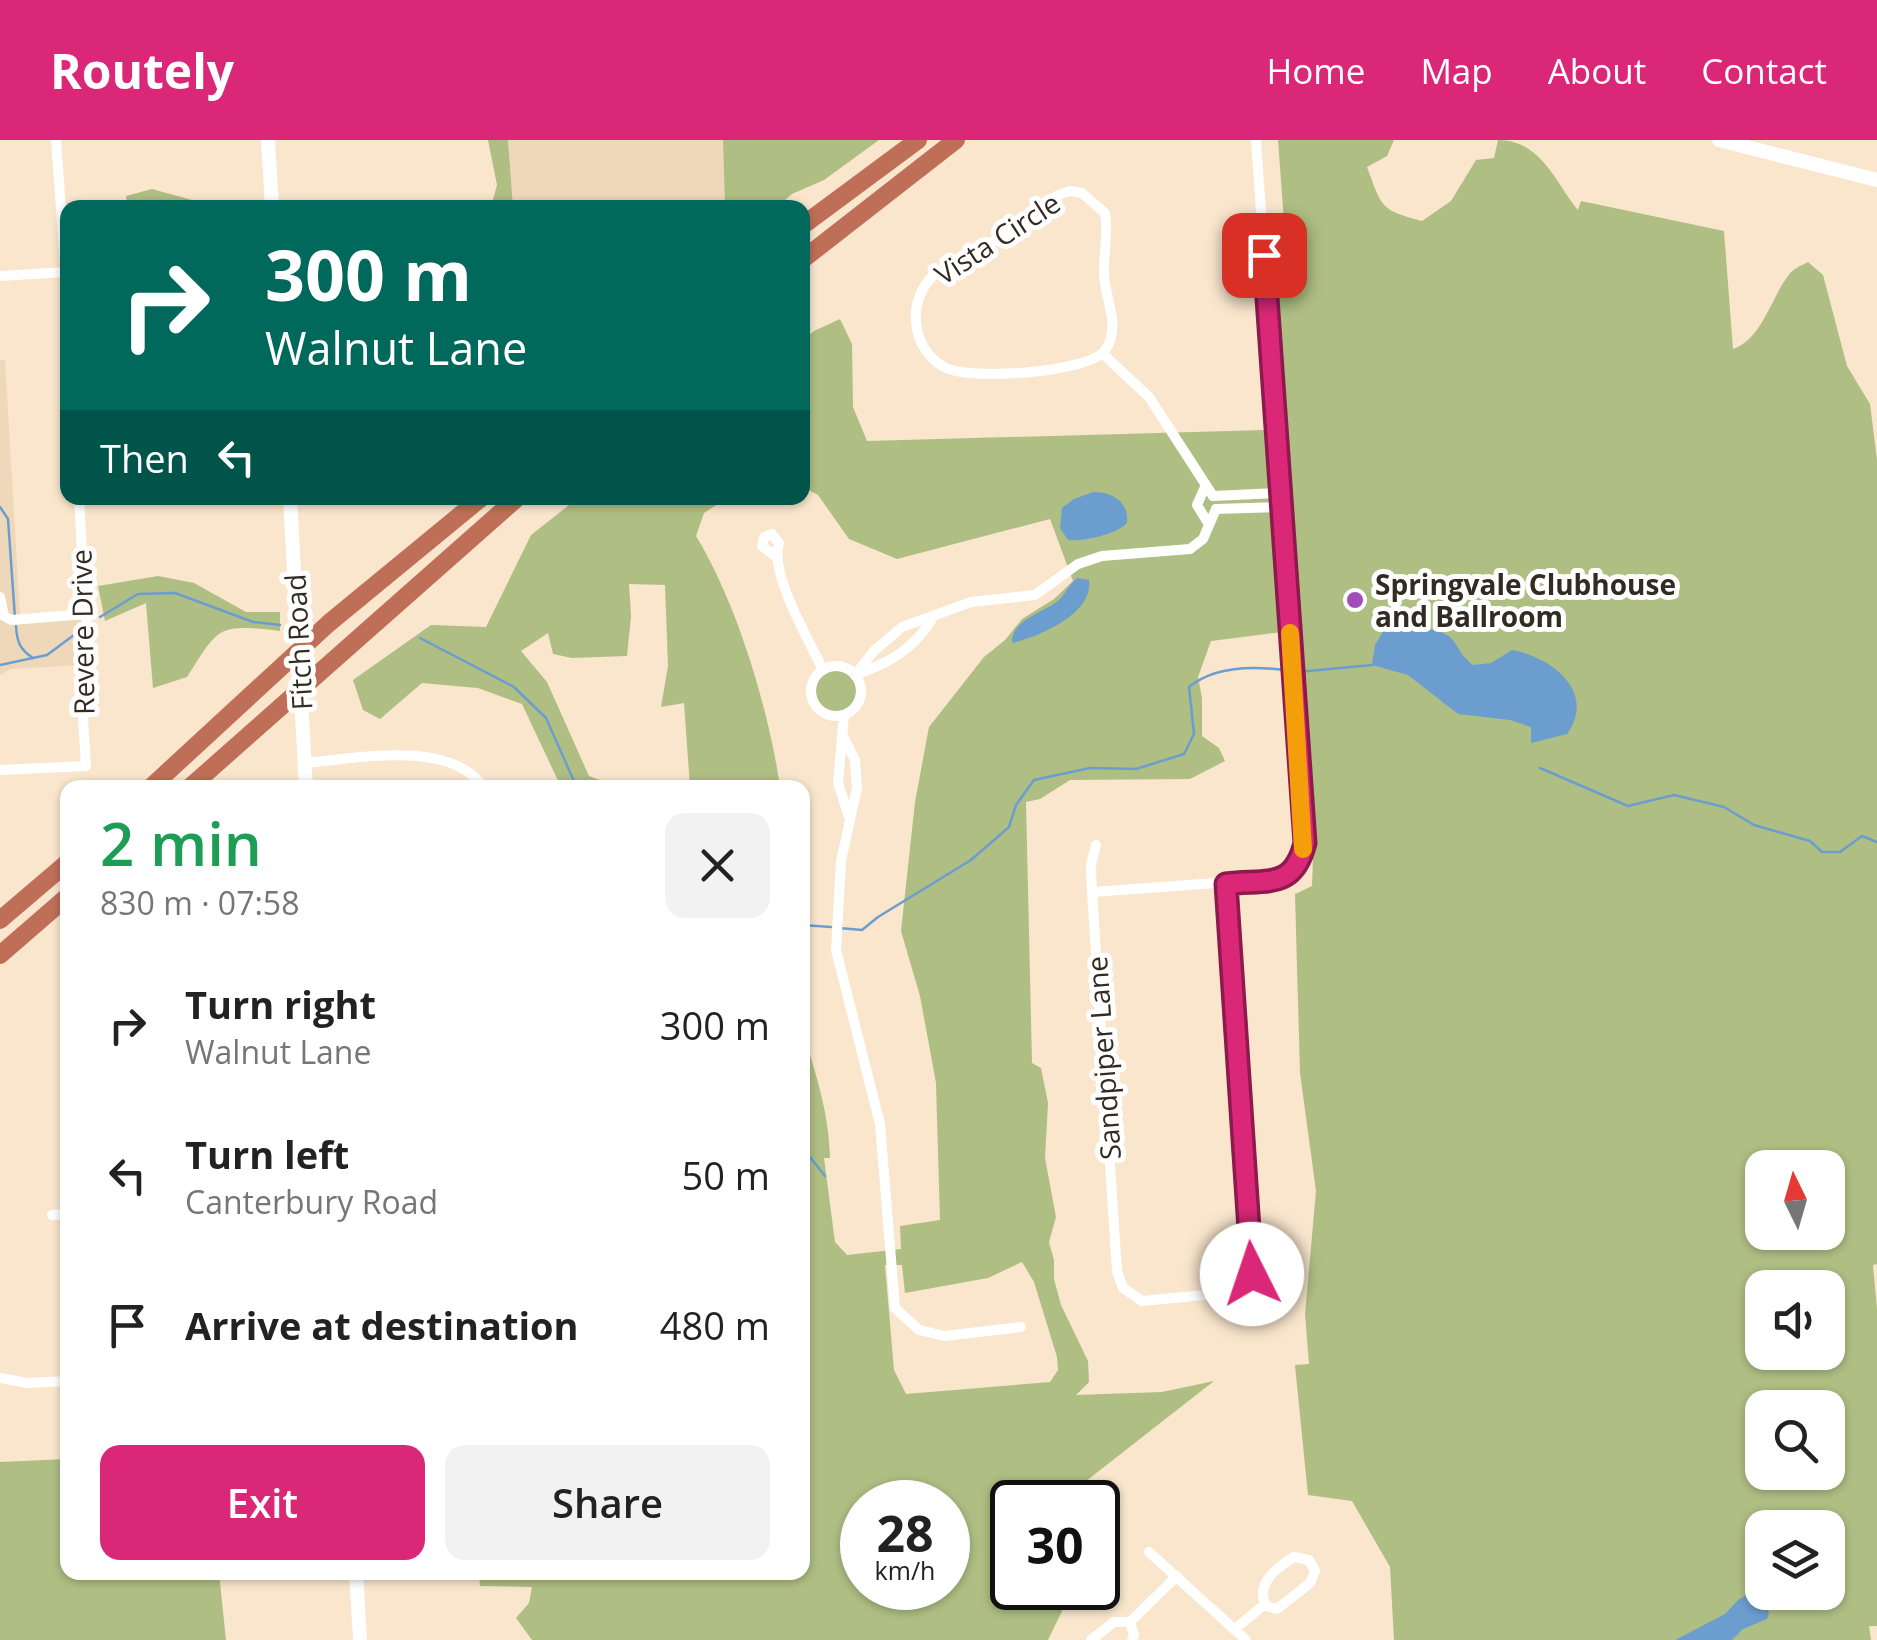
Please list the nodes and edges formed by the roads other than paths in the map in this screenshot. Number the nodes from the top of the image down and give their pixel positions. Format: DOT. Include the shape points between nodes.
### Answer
graph roads {
  1 [pos="56,140"];
  2 [pos="268,140"];
  3 [pos="918,140"];
  4 [pos="956,140"];
  5 [pos="1256,140"];
  6 [pos="1719,140"];
  7 [pos="1877,180"];
  8 [pos="61,200"];
  9 [pos="272,200"];
  10 [pos="810,220"];
  11 [pos="810,254"];
  12 [pos="60,272"];
  13 [pos="0,276"];
  14 [pos="1104,354"];
  15 [pos="1209,491"];
  16 [pos="1279,493"];
  17 [pos="79,505"];
  18 [pos="290,505"];
  19 [pos="472,505"];
  20 [pos="509,505"];
  21 [pos="1280,507"];
  22 [pos="1216,510"];
  23 [pos="1208,523"];
  24 [pos="774,556"];
  25 [pos="0,598"];
  26 [pos="86,614"];
  27 [pos="932,618"];
  28 [pos="823,670"];
  29 [pos="855,675"];
  30 [pos="844,715"];
  31 [pos="844,738"];
  32 [pos="304,763"];
  33 [pos="0,770"];
  34 [pos="159,780"];
  35 [pos="198,780"];
  36 [pos="305,780"];
  37 [pos="479,780"];
  38 [pos="850,821"];
  39 [pos="1096,845"];
  40 [pos="60,869"];
  41 [pos="1226,884"];
  42 [pos="1092,892"];
  43 [pos="60,903"];
  44 [pos="0,920"];
  45 [pos="0,954"];
  46 [pos="60,1214"];
  47 [pos="52,1215"];
  48 [pos="1021,1327"];
  49 [pos="0,1378"];
  50 [pos="60,1381"];
  51 [pos="1149,1552"];
  52 [pos="1178,1576"];
  53 [pos="356,1580"];
  54 [pos="1264,1604"];
  55 [pos="1130,1622"];
  56 [pos="1236,1628"];
  57 [pos="360,1640"];
  58 [pos="1091,1640"];
  59 [pos="1132,1640"];
  60 [pos="1246,1640"];
  1 -- 8 [label="street"];
  2 -- 9 [label="street"];
  3 -- 10 [label="highway"];
  4 -- 11 [label="highway"];
  5 -- 16 [label="street"];
  6 -- 7 [label="street"];
  12 -- 13 [label="street"];
  14 -- 14 [label="street, Vista Circle" via="1113,318 1104,278 1105,214 1082,193 1051,196 1016,229 934,275 915,312 930,356 970,374 1061,366"];
  14 -- 15 [label="street" via="1149,396"];
  15 -- 16 [label="street"];
  15 -- 22 [label="street"];
  15 -- 23 [label="street" via="1197,505"];
  16 -- 21 [label="street"];
  17 -- 26 [label="street, Revere Drive"];
  18 -- 32 [label="street, Fitch Road"];
  19 -- 34 [label="highway" via="329,623"];
  20 -- 35 [label="highway"];
  21 -- 22 [label="street"];
  21 -- 41 [label="street" via="1305,843 1299,866 1286,878"];
  22 -- 23 [label="street"];
  23 -- 27 [label="street" via="1190,549 1102,556 1078,564 1035,595 971,602"];
  24 -- 28 [label="street"];
  25 -- 26 [label="street" via="2,613 15,620"];
  26 -- 33 [label="street, Revere Drive" via="86,766"];
  27 -- 29 [label="street" via="902,627"];
  27 -- 29 [label="street" via="904,653"];
  28 -- 29 [label="street" via="840,666"];
  28 -- 30 [label="street" via="812,682 811,698 828,716"];
  29 -- 30 [label="street" via="860,698"];
  30 -- 31 [label="street"];
  31 -- 38 [label="street" via="838,783"];
  31 -- 38 [label="street" via="855,760"];
  32 -- 36 [label="street, Fitch Road"];
  32 -- 37 [label="street" via="431,756"];
  38 -- 48 [label="street" via="836,950 880,1124 896,1308 919,1330 945,1336"];
  39 -- 42 [label="street, Sandpiper Lane"];
  40 -- 44 [label="highway"];
  41 -- 42 [label="street"];
  41 -- 42 [label="street, Sandpiper Lane" via="1252,1274 1244,1287 1226,1294 1142,1301 1123,1288 1117,1271"];
  43 -- 45 [label="highway"];
  46 -- 47 [label="street"];
  49 -- 50 [label="street"];
  51 -- 52 [label="street"];
  52 -- 55 [label="street"];
  52 -- 56 [label="street"];
  53 -- 57 [label="street"];
  54 -- 54 [label="street" via="1277,1609 1310,1583 1309,1560 1294,1557 1280,1566 1264,1584"];
  54 -- 56 [label="street"];
  55 -- 58 [label="street" via="1114,1622"];
  55 -- 59 [label="street"];
  56 -- 60 [label="street"];
}
